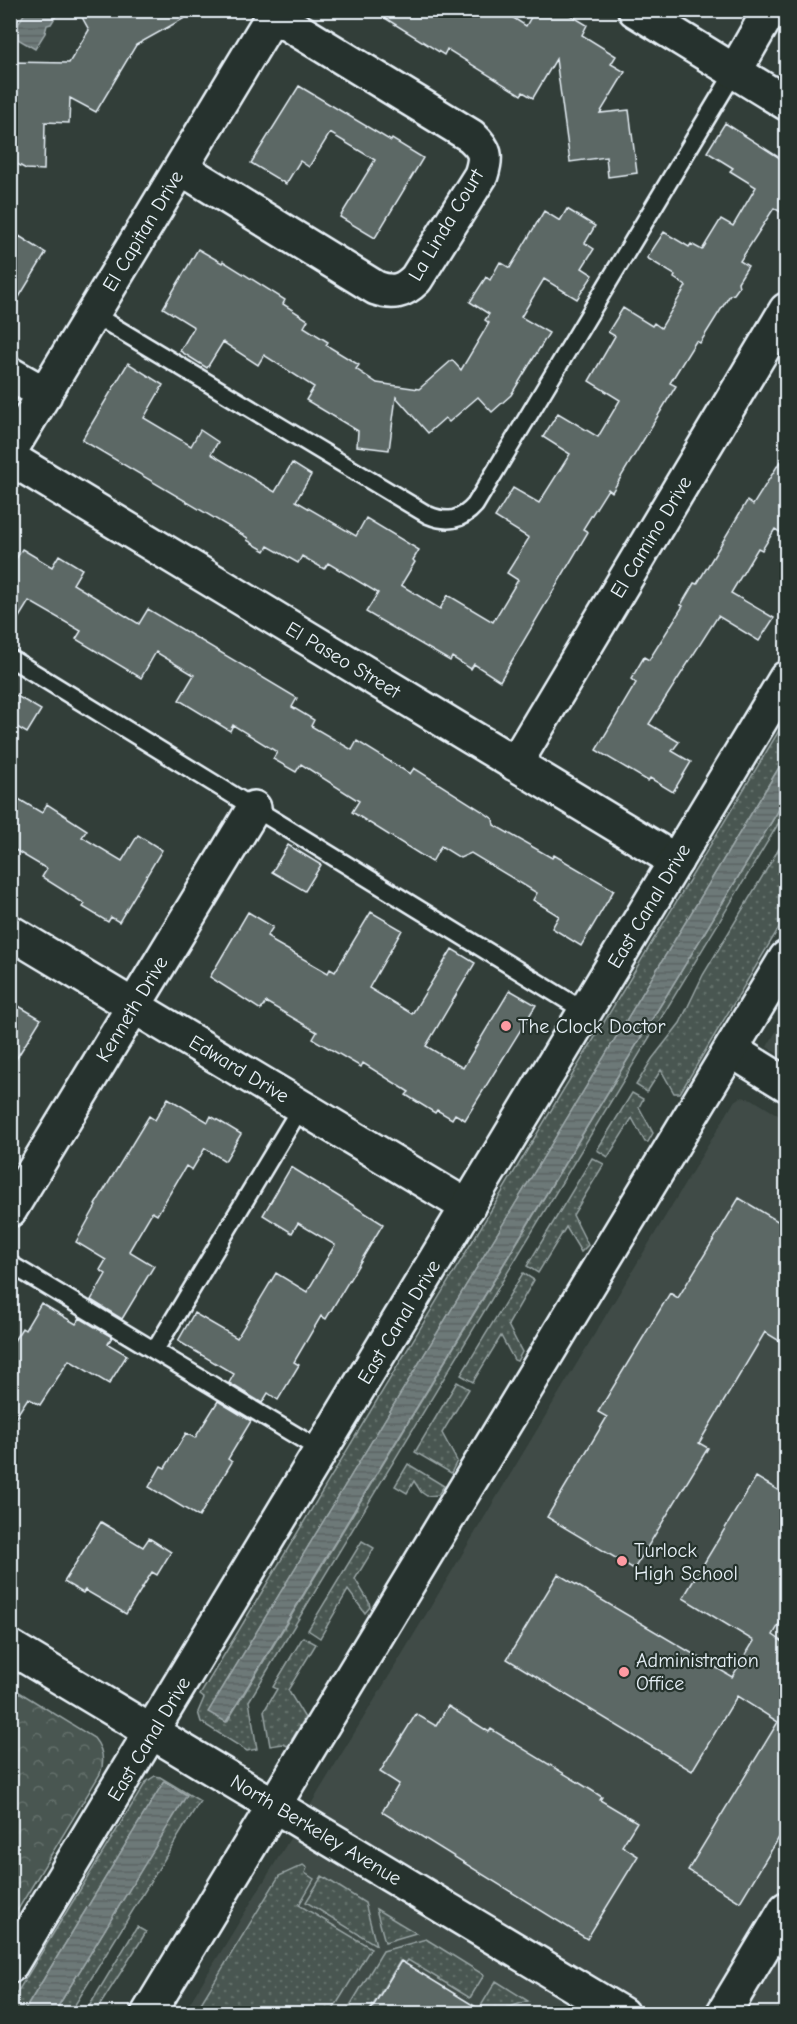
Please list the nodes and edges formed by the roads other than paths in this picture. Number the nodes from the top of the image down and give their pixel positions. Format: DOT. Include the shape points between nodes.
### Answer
graph roads {
  1 [pos="635,10"];
  2 [pos="770,10"];
  3 [pos="275,13"];
  4 [pos="735,71"];
  5 [pos="786,103"];
  6 [pos="181,168"];
  7 [pos="786,310"];
  8 [pos="93,315"];
  9 [pos="10,374"];
  10 [pos="45,394"];
  11 [pos="10,451"];
  12 [pos="10,458"];
  13 [pos="10,658"];
  14 [pos="786,678"];
  15 [pos="515,764"];
  16 [pos="254,808"];
  17 [pos="676,861"];
  18 [pos="10,932"];
  19 [pos="786,958"];
  20 [pos="134,1006"];
  21 [pos="586,1012"];
  22 [pos="731,1050"];
  23 [pos="786,1084"];
  24 [pos="301,1107"];
  25 [pos="468,1207"];
  26 [pos="10,1210"];
  27 [pos="10,1264"];
  28 [pos="155,1350"];
  29 [pos="322,1451"];
  30 [pos="10,1647"];
  31 [pos="152,1733"];
  32 [pos="275,1806"];
  33 [pos="786,1909"];
  34 [pos="10,1966"];
  35 [pos="148,2013"];
  36 [pos="621,2013"];
  37 [pos="723,2013"];
  1 -- 4 [label="street"];
  2 -- 4 [label="street"];
  3 -- 6 [label="street, El Capitan Drive"];
  3 -- 6 [label="street, La Linda Court" via="471,136 485,154 481,175 416,279 398,292 376,288"];
  4 -- 5 [label="street"];
  4 -- 8 [label="lane" via="475,504 456,520 428,514"];
  6 -- 8 [label="street, El Capitan Drive"];
  7 -- 15 [label="street, El Camino Drive"];
  8 -- 10 [label="street, El Capitan Drive"];
  9 -- 10 [label="street"];
  10 -- 11 [label="street, El Capitan Drive"];
  12 -- 15 [label="street, El Paseo Street"];
  13 -- 16 [label="lane"];
  14 -- 17 [label="street, East Canal Drive"];
  15 -- 17 [label="street, El Paseo Street"];
  16 -- 20 [label="street, Kenneth Drive"];
  16 -- 21 [label="lane"];
  17 -- 21 [label="street, East Canal Drive"];
  18 -- 20 [label="street, Edward Drive"];
  19 -- 22 [label="street"];
  20 -- 24 [label="street, Edward Drive"];
  20 -- 26 [label="street, Kenneth Drive"];
  21 -- 25 [label="street, East Canal Drive"];
  22 -- 23 [label="street"];
  22 -- 32 [label="street"];
  24 -- 25 [label="street, Edward Drive"];
  24 -- 28 [label="lane"];
  25 -- 29 [label="street, East Canal Drive"];
  27 -- 28 [label="lane"];
  28 -- 29 [label="lane"];
  29 -- 31 [label="street, East Canal Drive"];
  30 -- 31 [label="street, North Berkeley Avenue"];
  31 -- 32 [label="street, North Berkeley Avenue"];
  31 -- 34 [label="street, East Canal Drive"];
  32 -- 35 [label="street"];
  32 -- 36 [label="street, North Berkeley Avenue"];
  33 -- 37 [label="street"];
}
